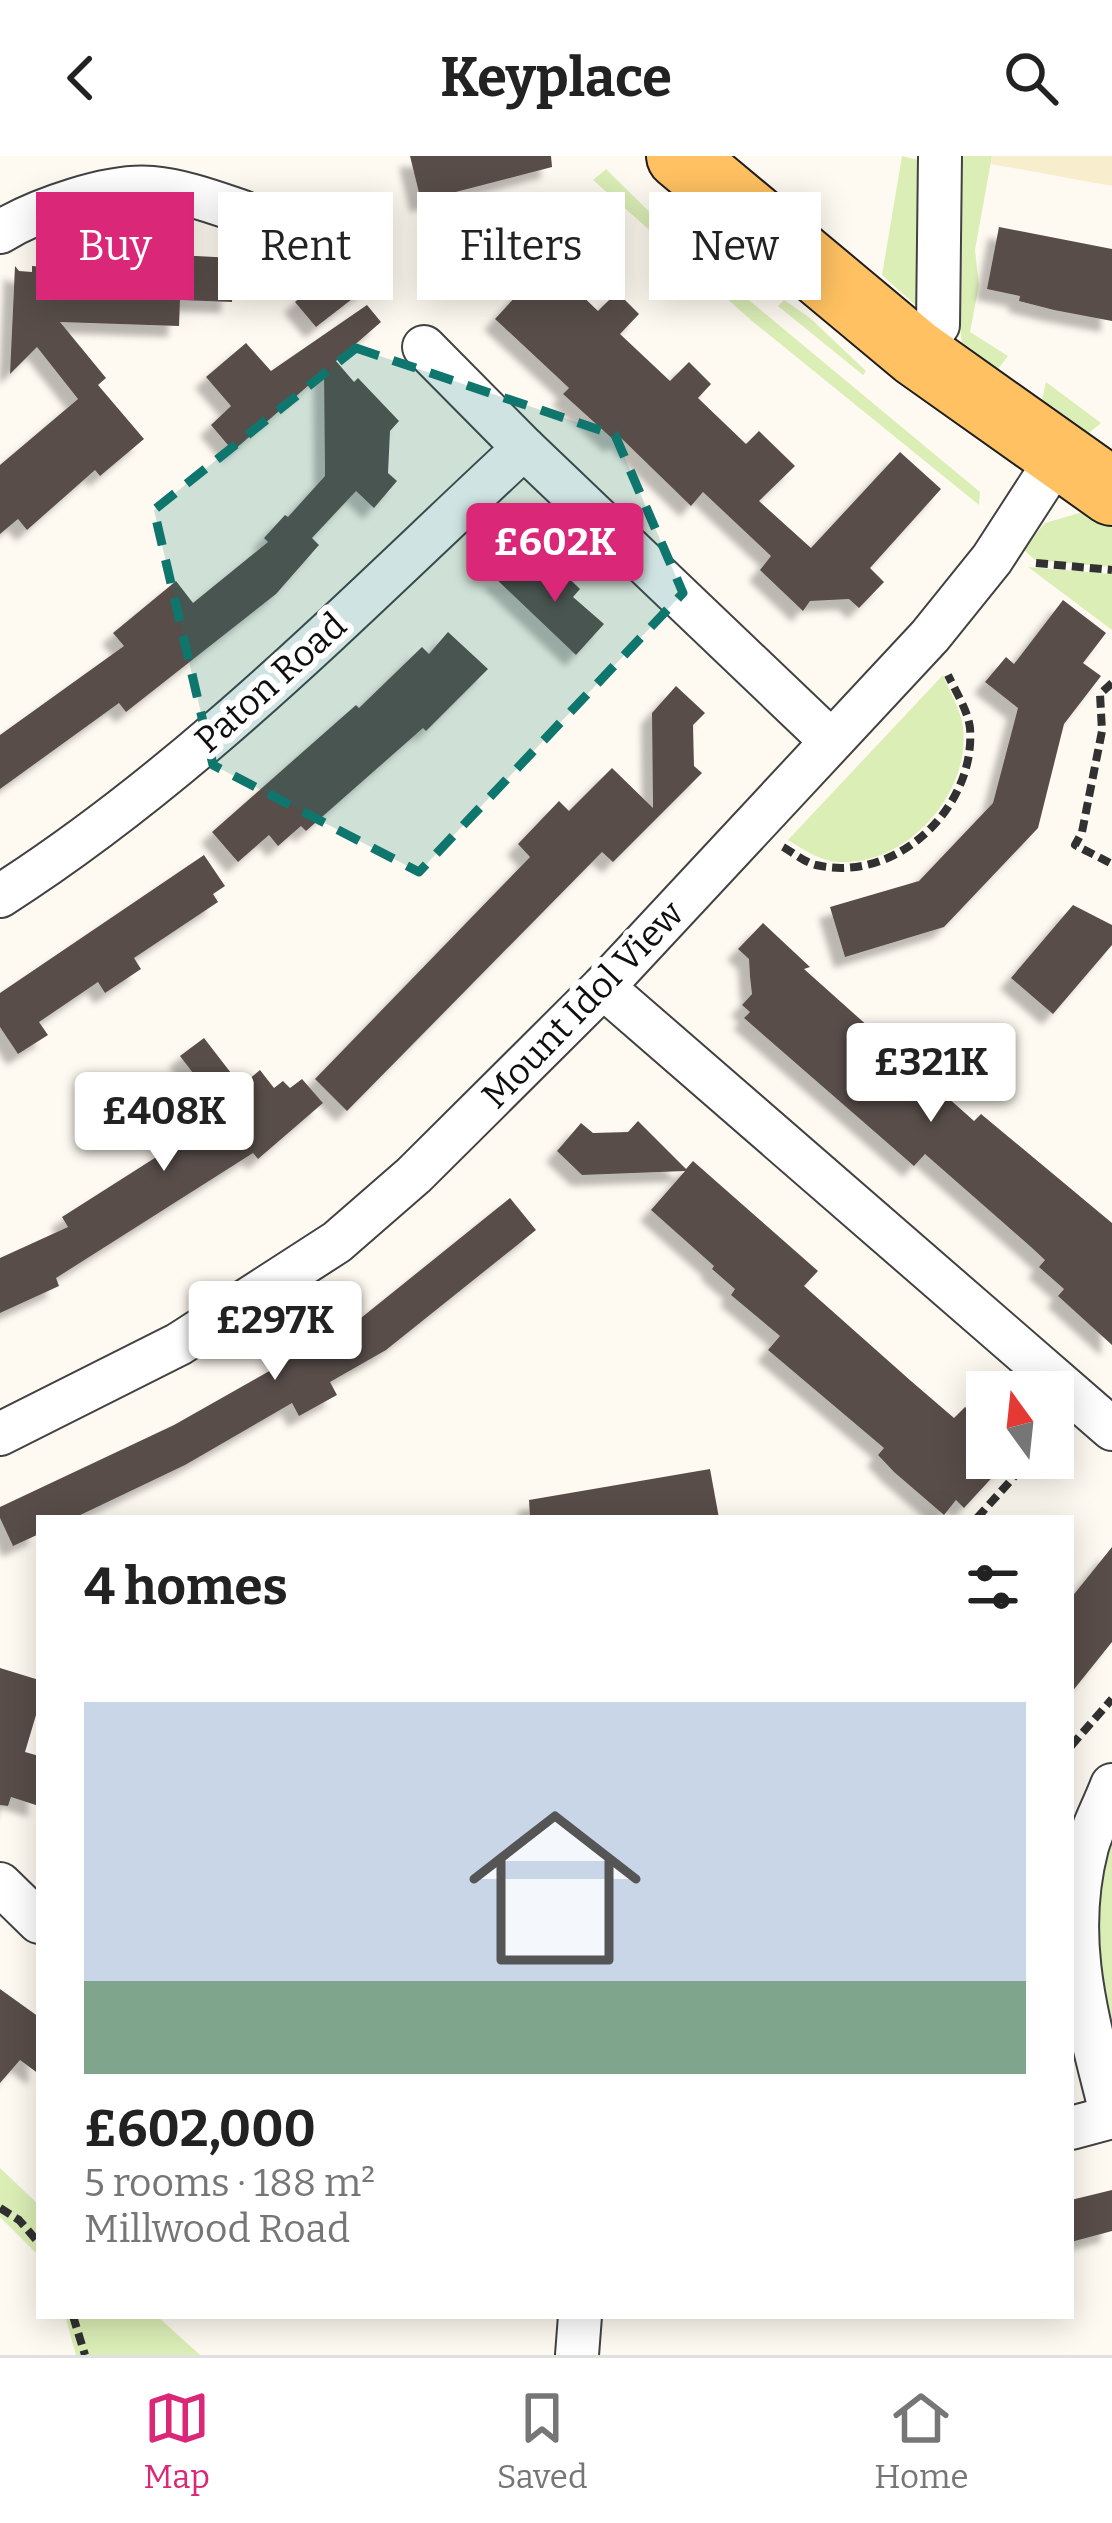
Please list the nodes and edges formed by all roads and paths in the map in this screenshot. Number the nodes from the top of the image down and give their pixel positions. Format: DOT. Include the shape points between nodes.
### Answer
graph roads {
  1 [pos="680,156"];
  2 [pos="940,156"];
  3 [pos="146,171"];
  4 [pos="218,204"];
  5 [pos="0,232"];
  6 [pos="424,347"];
  7 [pos="916,353"];
  8 [pos="524,448"];
  9 [pos="1060,454"];
  10 [pos="1112,492"];
  11 [pos="992,559"];
  12 [pos="1112,570"];
  13 [pos="930,636"];
  14 [pos="1112,683"];
  15 [pos="830,740"];
  16 [pos="750,826"];
  17 [pos="1112,864"];
  18 [pos="0,896"];
  19 [pos="603,987"];
  20 [pos="1107,1413"];
  21 [pos="0,1434"];
  22 [pos="1012,1479"];
  23 [pos="980,1515"];
  24 [pos="1112,1699"];
  25 [pos="1074,1743"];
  26 [pos="1112,1786"];
  27 [pos="0,1885"];
  28 [pos="36,1919"];
  29 [pos="1112,2117"];
  30 [pos="1074,2127"];
  31 [pos="0,2208"];
  32 [pos="36,2240"];
  33 [pos="74,2319"];
  34 [pos="580,2319"];
  35 [pos="85,2355"];
  36 [pos="577,2355"];
  1 -- 7 [label="main road"];
  2 -- 7 [label="street" via="938,325"];
  3 -- 4 [label="street"];
  3 -- 5 [label="street"];
  6 -- 8 [label="street"];
  7 -- 9 [label="main road"];
  8 -- 15 [label="street"];
  8 -- 18 [label="street, Paton Road" via="213,737"];
  9 -- 10 [label="main road"];
  9 -- 11 [label="street, Mount Idol View"];
  11 -- 12 [label="path"];
  11 -- 13 [label="street, Mount Idol View"];
  13 -- 15 [label="street, Mount Idol View"];
  13 -- 16 [label="path" via="970,723 961,790 934,826 904,851 836,868 810,864"];
  14 -- 17 [label="path" via="1100,694 1102,730 1075,845"];
  15 -- 16 [label="street, Mount Idol View"];
  16 -- 19 [label="street, Mount Idol View"];
  19 -- 20 [label="street"];
  19 -- 21 [label="street, Mount Idol View" via="337,1242 179,1344"];
  22 -- 23 [label="path"];
  24 -- 25 [label="path"];
  26 -- 29 [label="street" via="1088,1845 1075,1919 1077,1971"];
  27 -- 28 [label="street"];
  29 -- 30 [label="street"];
  31 -- 32 [label="path"];
  33 -- 35 [label="path"];
  34 -- 36 [label="street"];
}
